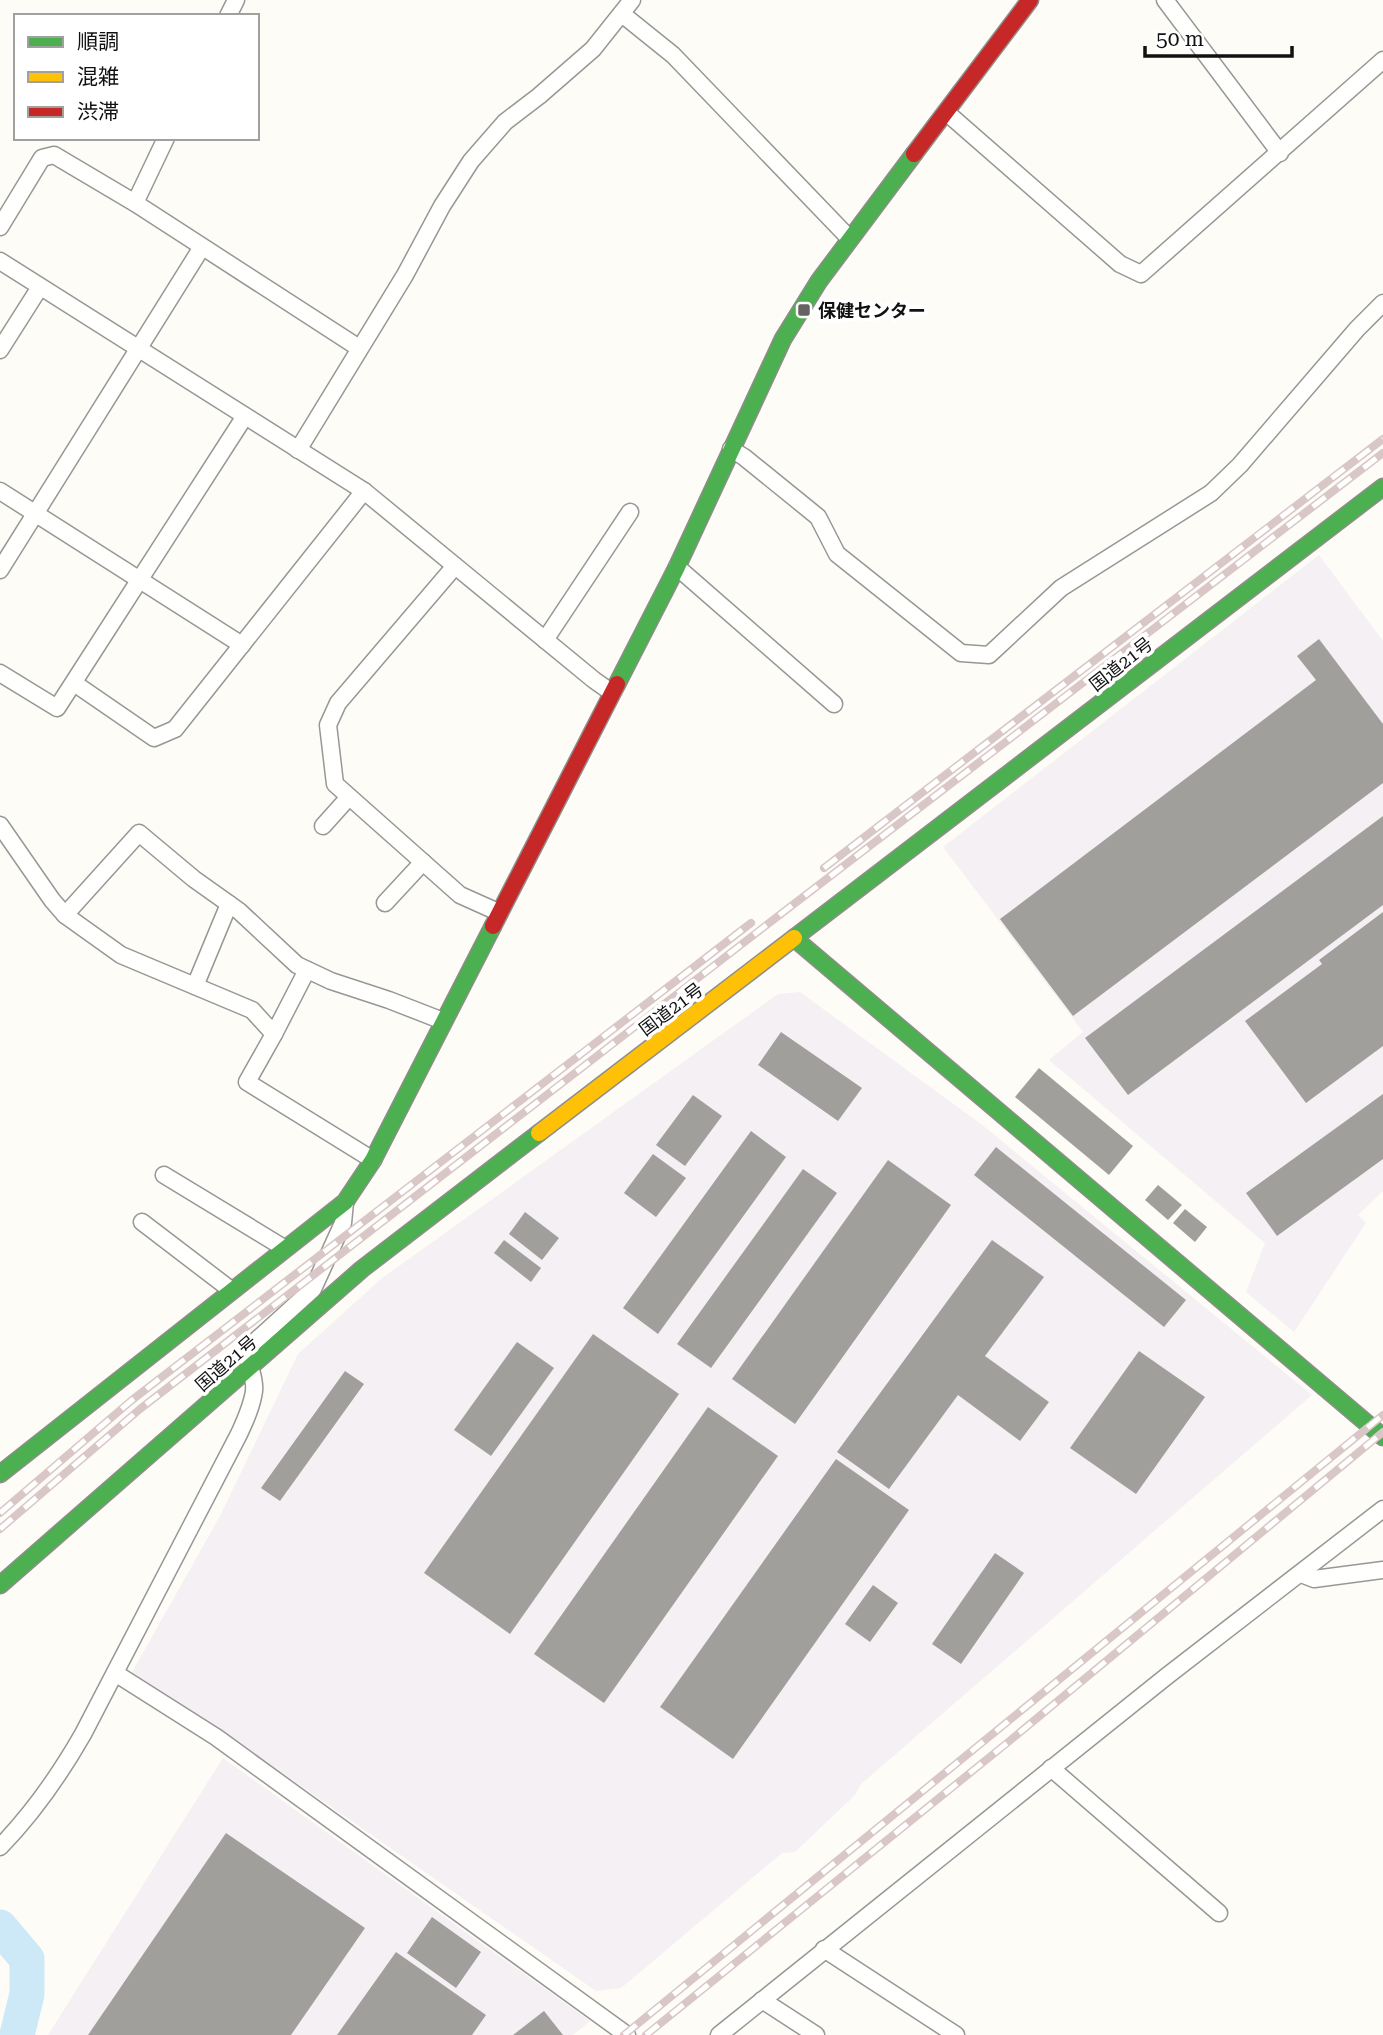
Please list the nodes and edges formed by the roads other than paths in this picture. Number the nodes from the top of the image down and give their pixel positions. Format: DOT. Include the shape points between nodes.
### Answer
graph roads {
  1 [pos="632,0"];
  2 [pos="1030,0"];
  3 [pos="1165,0"];
  4 [pos="622,14"];
  5 [pos="1383,60"];
  6 [pos="946,112"];
  7 [pos="165,140"];
  8 [pos="1280,153"];
  9 [pos="135,204"];
  10 [pos="0,227"];
  11 [pos="850,239"];
  12 [pos="202,247"];
  13 [pos="0,261"];
  14 [pos="40,287"];
  15 [pos="1383,303"];
  16 [pos="359,348"];
  17 [pos="139,349"];
  18 [pos="0,351"];
  19 [pos="245,416"];
  20 [pos="731,449"];
  21 [pos="298,450"];
  22 [pos="1383,487"];
  23 [pos="0,491"];
  24 [pos="364,491"];
  25 [pos="630,512"];
  26 [pos="35,513"];
  27 [pos="455,566"];
  28 [pos="677,567"];
  29 [pos="0,570"];
  30 [pos="140,580"];
  31 [pos="545,640"];
  32 [pos="242,645"];
  33 [pos="0,673"];
  34 [pos="74,683"];
  35 [pos="611,692"];
  36 [pos="834,705"];
  37 [pos="349,796"];
  38 [pos="0,825"];
  39 [pos="323,826"];
  40 [pos="423,862"];
  41 [pos="385,903"];
  42 [pos="229,904"];
  43 [pos="498,912"];
  44 [pos="65,915"];
  45 [pos="794,939"];
  46 [pos="307,970"];
  47 [pos="195,986"];
  48 [pos="443,1021"];
  49 [pos="274,1034"];
  50 [pos="373,1160"];
  51 [pos="164,1175"];
  52 [pos="345,1202"];
  53 [pos="142,1222"];
  54 [pos="284,1248"];
  55 [pos="231,1290"];
  56 [pos="250,1368"];
  57 [pos="1383,1437"];
  58 [pos="0,1474"];
  59 [pos="1383,1509"];
  60 [pos="1383,1570"];
  61 [pos="1301,1574"];
  62 [pos="0,1585"];
  63 [pos="115,1673"];
  64 [pos="1051,1768"];
  65 [pos="0,1847"];
  66 [pos="1219,1913"];
  67 [pos="824,1949"];
  68 [pos="762,2000"];
  69 [pos="932,2029"];
  70 [pos="627,2035"];
  71 [pos="719,2035"];
  72 [pos="816,2035"];
  73 [pos="956,2035"];
  1 -- 4 [label="street"];
  2 -- 6 [label="main road"];
  3 -- 8 [label="street"];
  4 -- 11 [label="street" via="673,55"];
  4 -- 16 [label="street" via="593,49 505,121 471,161"];
  5 -- 8 [label="street"];
  6 -- 8 [label="street" via="1120,264 1141,274"];
  6 -- 11 [label="main road"];
  7 -- 9 [label="street"];
  9 -- 10 [label="street" via="54,155 42,158"];
  9 -- 12 [label="street"];
  11 -- 20 [label="main road" via="783,339"];
  12 -- 16 [label="street"];
  12 -- 17 [label="street"];
  13 -- 14 [label="street"];
  14 -- 17 [label="street"];
  14 -- 18 [label="street"];
  15 -- 20 [label="street" via="1211,493 1061,588 989,655 961,653 837,554 818,517"];
  16 -- 21 [label="street"];
  17 -- 19 [label="street"];
  17 -- 26 [label="street"];
  19 -- 21 [label="street"];
  19 -- 30 [label="street"];
  20 -- 28 [label="main road"];
  21 -- 24 [label="street"];
  22 -- 45 [label="main road, 国道21号"];
  23 -- 26 [label="street"];
  24 -- 27 [label="street"];
  24 -- 32 [label="street"];
  25 -- 31 [label="street"];
  26 -- 29 [label="street"];
  26 -- 30 [label="street"];
  27 -- 31 [label="street"];
  27 -- 37 [label="street" via="338,703 328,725 335,784"];
  28 -- 35 [label="main road"];
  28 -- 36 [label="street"];
  30 -- 32 [label="street"];
  30 -- 34 [label="street"];
  31 -- 35 [label="street"];
  32 -- 34 [label="street" via="175,729 154,738"];
  33 -- 34 [label="street" via="57,708"];
  35 -- 43 [label="main road"];
  37 -- 39 [label="street"];
  37 -- 40 [label="street"];
  38 -- 44 [label="street"];
  40 -- 41 [label="street"];
  40 -- 43 [label="street" via="460,895"];
  42 -- 44 [label="street" via="139,833"];
  42 -- 46 [label="street"];
  42 -- 47 [label="street"];
  43 -- 48 [label="main road"];
  44 -- 47 [label="street" via="121,955"];
  45 -- 56 [label="main road, 国道21号" via="362,1269"];
  45 -- 57 [label="main road"];
  46 -- 48 [label="street"];
  46 -- 49 [label="street"];
  47 -- 49 [label="street" via="252,1010"];
  48 -- 50 [label="main road"];
  49 -- 50 [label="street" via="247,1082"];
  50 -- 52 [label="main road"];
  51 -- 54 [label="street"];
  52 -- 54 [label="main road"];
  52 -- 56 [label="street" via="343,1223 319,1279 249,1347"];
  53 -- 55 [label="street"];
  54 -- 55 [label="main road"];
  55 -- 58 [label="main road"];
  56 -- 62 [label="main road, 国道21号"];
  56 -- 63 [label="street" via="254,1389 239,1434"];
  59 -- 61 [label="street"];
  60 -- 61 [label="street" via="1314,1579"];
  61 -- 64 [label="street"];
  63 -- 65 [label="street" via="60,1775"];
  63 -- 70 [label="street" via="216,1737"];
  64 -- 66 [label="street"];
  64 -- 67 [label="street"];
  67 -- 68 [label="street"];
  67 -- 69 [label="street"];
  68 -- 71 [label="street"];
  68 -- 72 [label="street"];
  69 -- 73 [label="street"];
}
